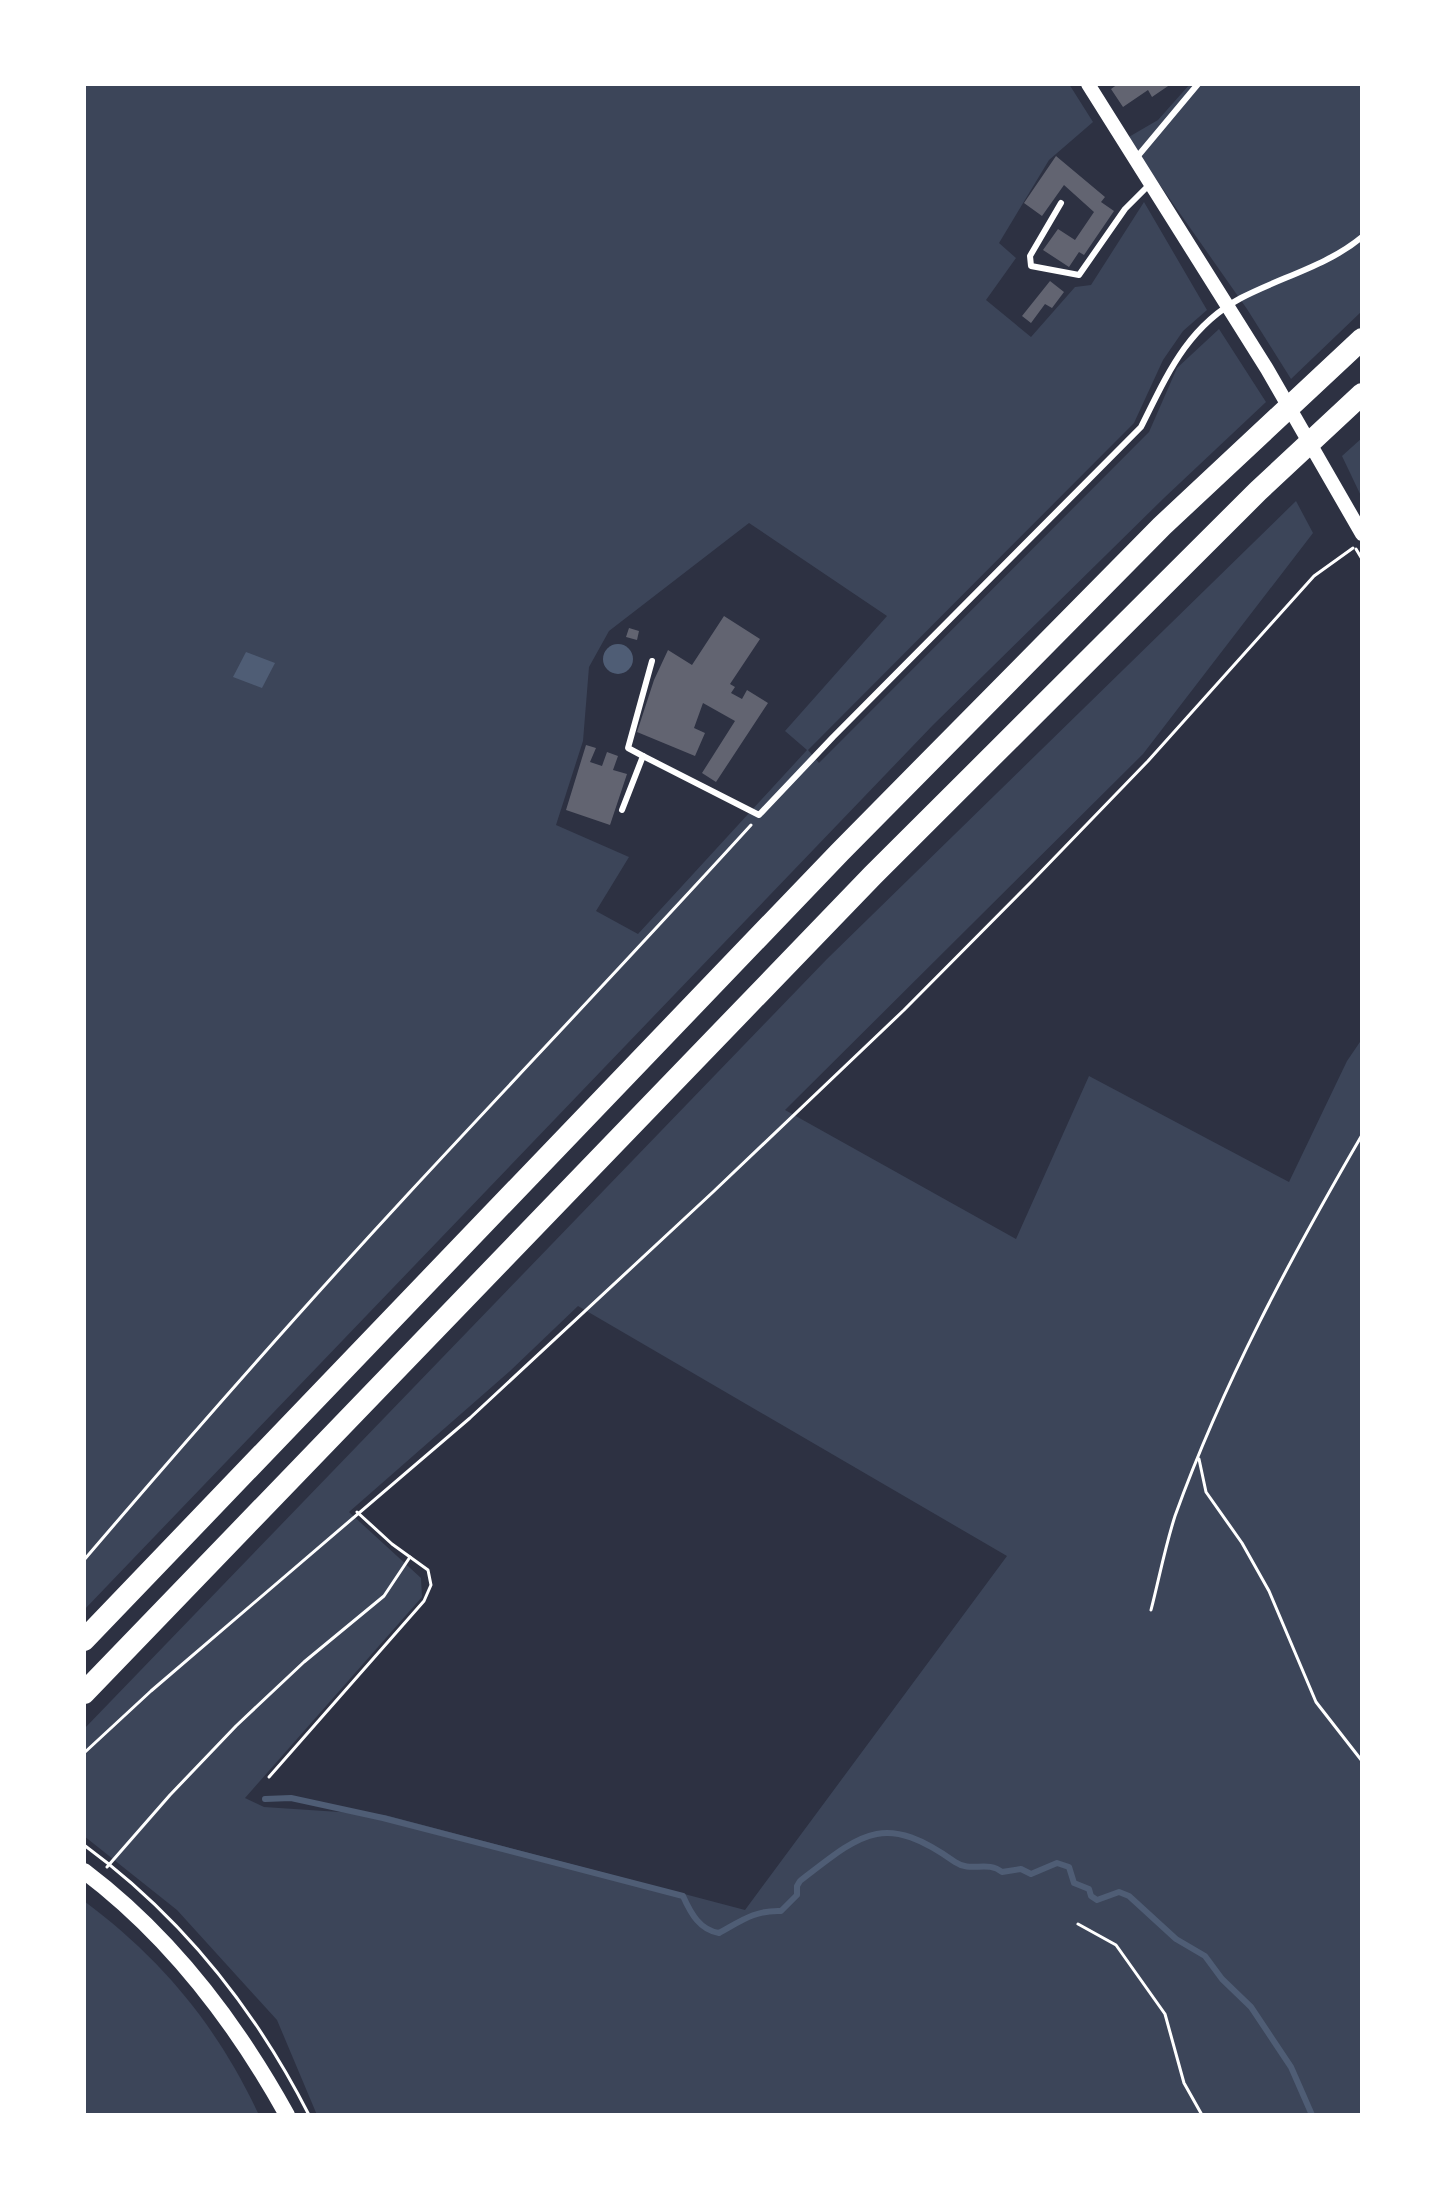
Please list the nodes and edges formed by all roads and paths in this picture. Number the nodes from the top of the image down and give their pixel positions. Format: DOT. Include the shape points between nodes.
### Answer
graph roads {
  1 [pos="1088,84"];
  2 [pos="1198,84"];
  3 [pos="1135,160"];
  4 [pos="1150,184"];
  5 [pos="1061,203"];
  6 [pos="1362,237"];
  7 [pos="1228,307"];
  8 [pos="1362,339"];
  9 [pos="1362,394"];
  10 [pos="1358,540"];
  11 [pos="1362,542"];
  12 [pos="1362,559"];
  13 [pos="652,661"];
  14 [pos="643,756"];
  15 [pos="622,810"];
  16 [pos="759,815"];
  17 [pos="1362,1135"];
  18 [pos="1199,1459"];
  19 [pos="357,1512"];
  20 [pos="410,1557"];
  21 [pos="84,1560"];
  22 [pos="1151,1610"];
  23 [pos="84,1640"];
  24 [pos="84,1693"];
  25 [pos="84,1753"];
  26 [pos="1362,1761"];
  27 [pos="269,1777"];
  28 [pos="110,1864"];
  29 [pos="84,1871"];
  30 [pos="1078,1924"];
  31 [pos="287,2115"];
  32 [pos="1202,2115"];
  1 -- 3 [label="street"];
  2 -- 3 [label="lane"];
  3 -- 4 [label="street"];
  4 -- 5 [label="lane" via="1125,209 1079,275 1031,266 1030,256"];
  4 -- 7 [label="street"];
  6 -- 7 [label="lane"];
  7 -- 10 [label="street" via="1331,480"];
  7 -- 16 [label="lane" via="1188,341 1141,427"];
  8 -- 23 [label="highway" via="1162,526 862,829"];
  9 -- 24 [label="highway" via="884,864"];
  10 -- 11 [label="path"];
  10 -- 12 [label="path"];
  10 -- 19 [label="path" via="1314,576 1148,761 904,1010 544,1351"];
  13 -- 14 [label="lane" via="628,748"];
  14 -- 15 [label="lane"];
  14 -- 16 [label="lane"];
  16 -- 21 [label="path" via="280,1334"];
  17 -- 18 [label="path" via="1266,1311"];
  18 -- 22 [label="path" via="1175,1518"];
  18 -- 26 [label="path" via="1206,1492 1269,1591 1316,1702"];
  19 -- 20 [label="path"];
  19 -- 25 [label="path"];
  20 -- 27 [label="path" via="428,1570 431,1585 424,1601"];
  20 -- 28 [label="path" via="384,1596 236,1726"];
  29 -- 31 [label="main road" via="137,1915 202,1985"];
  30 -- 32 [label="path" via="1116,1945 1165,2014 1184,2083"];
}
